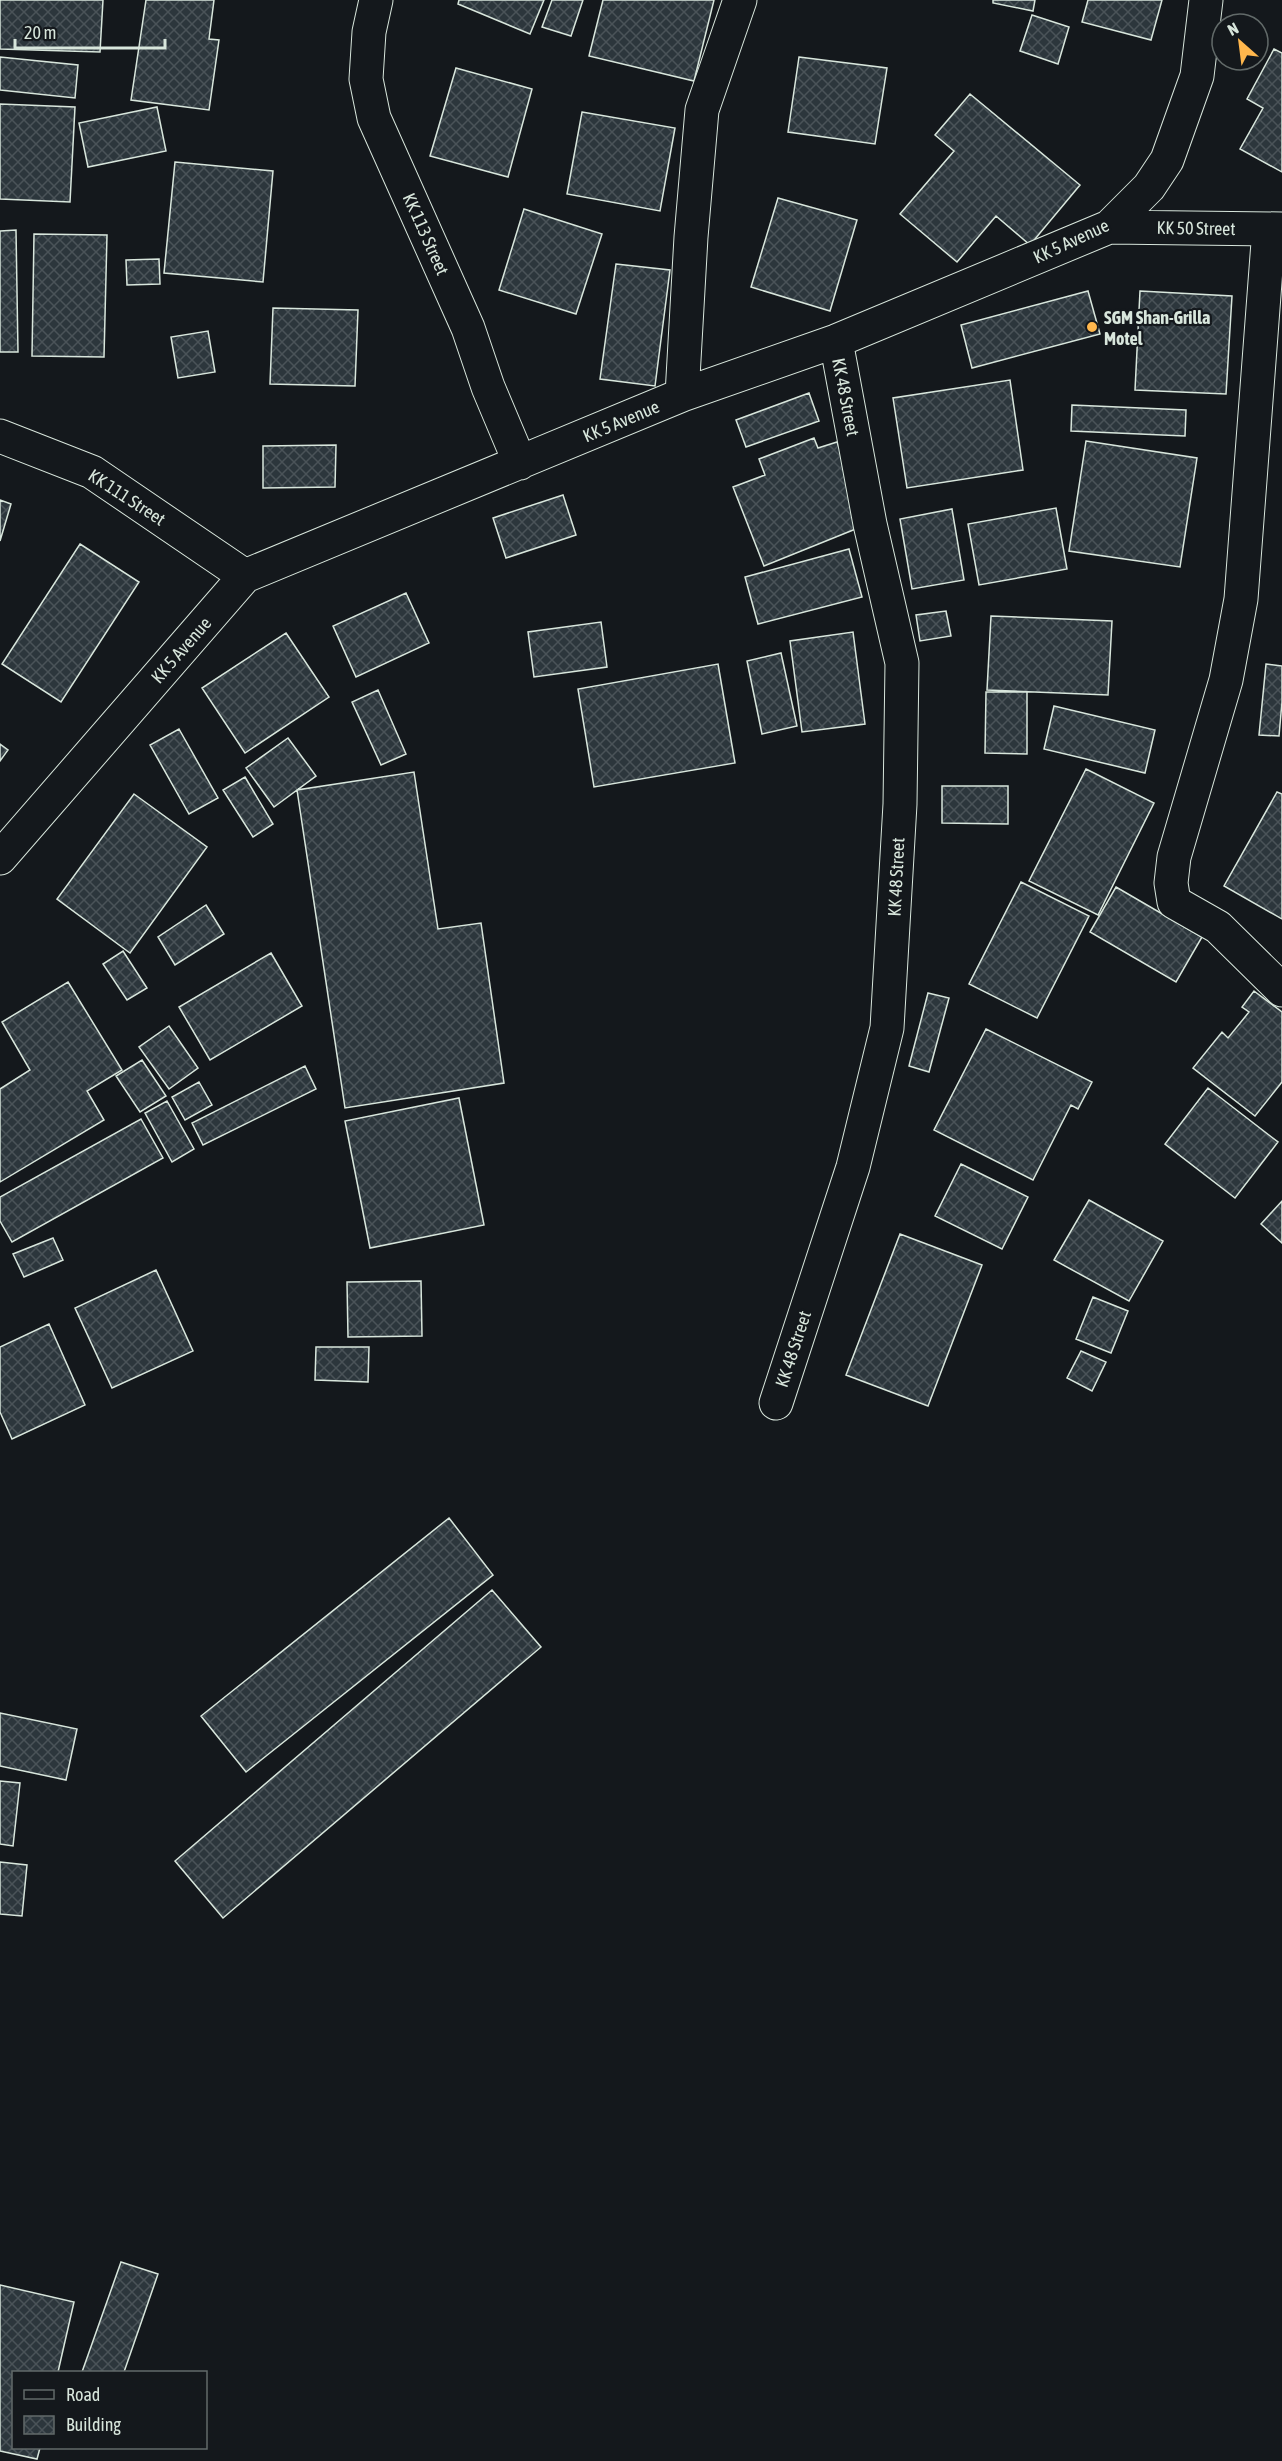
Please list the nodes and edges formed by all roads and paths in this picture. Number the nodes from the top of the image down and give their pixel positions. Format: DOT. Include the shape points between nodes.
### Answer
graph roads {
  1 [pos="376,0"];
  2 [pos="740,0"];
  3 [pos="1206,0"];
  4 [pos="1109,227"];
  5 [pos="1276,230"];
  6 [pos="836,341"];
  7 [pos="682,395"];
  8 [pos="0,436"];
  9 [pos="520,463"];
  10 [pos="245,576"];
  11 [pos="0,858"];
  12 [pos="1282,990"];
  13 [pos="776,1403"];
  1 -- 9 [label="street, KK 113 Street" via="366,79 374,118 468,328"];
  2 -- 7 [label="street" via="702,110"];
  3 -- 4 [label="street, KK 5 Avenue" via="1197,76 1167,160 1149,187"];
  4 -- 5 [label="street, KK 50 Street"];
  4 -- 6 [label="street, KK 5 Avenue"];
  5 -- 12 [label="street" via="1241,599 1226,681 1174,857 1171,883 1174,902 1218,927"];
  6 -- 7 [label="street, KK 5 Avenue"];
  6 -- 13 [label="street, KK 48 Street" via="870,524 902,663 900,804 887,1028 853,1167"];
  7 -- 9 [label="street, KK 5 Avenue"];
  8 -- 10 [label="street, KK 111 Street" via="92,472"];
  9 -- 10 [label="street, KK 5 Avenue"];
  10 -- 11 [label="street, KK 5 Avenue"];
}
